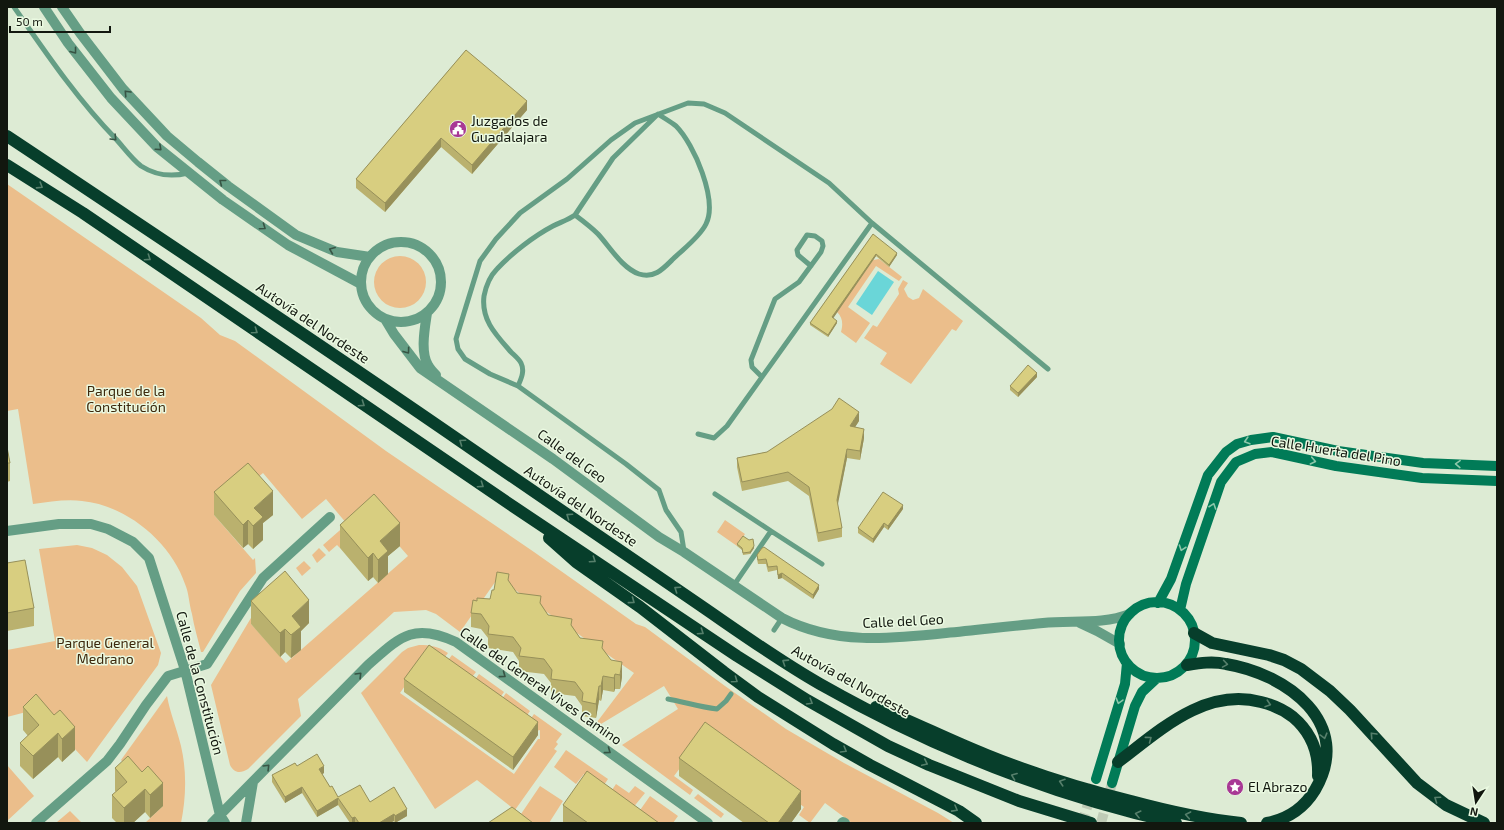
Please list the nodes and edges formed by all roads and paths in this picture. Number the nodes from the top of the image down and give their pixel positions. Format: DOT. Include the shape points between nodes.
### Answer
graph roads {
  1 [pos="14,7"];
  2 [pos="44,7"];
  3 [pos="62,7"];
  4 [pos="658,114"];
  5 [pos="7,136"];
  6 [pos="7,165"];
  7 [pos="188,172"];
  8 [pos="575,215"];
  9 [pos="872,223"];
  10 [pos="370,256"];
  11 [pos="811,266"];
  12 [pos="361,284"];
  13 [pos="427,313"];
  14 [pos="385,319"];
  15 [pos="1048,369"];
  16 [pos="762,376"];
  17 [pos="443,384"];
  18 [pos="518,386"];
  19 [pos="698,434"];
  20 [pos="1497,466"];
  21 [pos="1497,480"];
  22 [pos="715,494"];
  23 [pos="514,507"];
  24 [pos="330,517"];
  25 [pos="7,531"];
  26 [pos="771,531"];
  27 [pos="684,552"];
  28 [pos="822,564"];
  29 [pos="734,585"];
  30 [pos="1158,603"];
  31 [pos="1180,610"];
  32 [pos="1130,614"];
  33 [pos="782,618"];
  34 [pos="1075,621"];
  35 [pos="774,630"];
  36 [pos="1194,633"];
  37 [pos="1120,644"];
  38 [pos="1127,663"];
  39 [pos="1187,665"];
  40 [pos="185,670"];
  41 [pos="1157,678"];
  42 [pos="817,683"];
  43 [pos="731,694"];
  44 [pos="668,698"];
  45 [pos="1118,762"];
  46 [pos="1096,779"];
  47 [pos="253,782"];
  48 [pos="1112,783"];
  49 [pos="1317,786"];
  50 [pos="222,819"];
  51 [pos="36,823"];
  52 [pos="212,823"];
  53 [pos="246,823"];
  54 [pos="708,823"];
  55 [pos="976,823"];
  56 [pos="1091,823"];
  57 [pos="1176,823"];
  58 [pos="1241,823"];
  59 [pos="1267,823"];
  60 [pos="1484,823"];
  1 -- 7 [label="lane, one-way" via="92,115 141,165 166,175"];
  2 -- 7 [label="street, one-way" via="68,43 111,98 157,147"];
  10 -- 3 [label="street, one-way" via="337,252 296,235 198,162 167,136 123,89"];
  4 -- 8 [label="lane" via="612,158"];
  4 -- 8 [label="lane" via="675,126 700,164 709,208 706,224 695,238 659,272 651,276 639,274 627,267 597,232"];
  4 -- 9 [label="lane" via="688,102 704,104 725,113 829,183"];
  4 -- 18 [label="lane" via="635,123 611,140 567,179 520,213 480,261 456,339 458,349 466,359 490,374"];
  42 -- 5 [label="highway, Autovía del Nordeste, one-way" via="368,377"];
  6 -- 23 [label="highway, one-way" via="83,213"];
  7 -- 12 [label="street, one-way" via="288,245"];
  8 -- 18 [label="lane" via="553,226 521,248 497,269 485,292 483,307 486,320 521,363 523,373"];
  9 -- 15 [label="lane"];
  9 -- 16 [label="lane"];
  10 -- 12 [label="street" via="363,269"];
  10 -- 13 [label="street" via="382,247 403,242 424,249 434,259 440,273 441,287 436,301"];
  11 -- 11 [label="lane" via="823,246 822,241 815,236 807,235 797,250 798,255"];
  11 -- 16 [label="lane" via="799,282 775,299 750,360 752,367"];
  12 -- 14 [label="street" via="365,298 373,310"];
  13 -- 14 [label="street" via="414,320 400,322"];
  13 -- 17 [label="street, Calle del Geo" via="424,343 427,365"];
  14 -- 17 [label="street, Calle del Geo, one-way" via="420,368"];
  16 -- 19 [label="lane" via="727,426 714,438"];
  17 -- 27 [label="street, Calle del Geo"];
  18 -- 27 [label="lane" via="659,490 666,510 681,532"];
  20 -- 30 [label="street, one-way" via="1423,463 1338,451 1273,438 1237,444 1226,452 1208,475 1171,579"];
  31 -- 21 [label="street, Calle Huerta del Pino, one-way" via="1186,584 1221,482 1236,462 1255,454 1272,452 1336,466 1422,478"];
  22 -- 26 [label="lane"];
  23 -- 55 [label="highway, one-way" via="576,562 758,697 833,744 959,811"];
  23 -- 56 [label="highway, one-way" via="737,656 888,746 973,784"];
  24 -- 40 [label="street" via="264,578 207,664"];
  25 -- 40 [label="street, Calle de la Constitución" via="59,524 91,524 108,529 132,542 149,558"];
  26 -- 28 [label="lane"];
  26 -- 29 [label="lane"];
  27 -- 29 [label="street, Calle del Geo"];
  29 -- 33 [label="street, Calle del Geo"];
  30 -- 31 [label="street"];
  30 -- 32 [label="street" via="1148,604"];
  31 -- 36 [label="street" via="1189,620"];
  32 -- 34 [label="street, Calle del Geo" via="1116,619"];
  32 -- 37 [label="street" via="1122,628"];
  33 -- 34 [label="street, Calle del Geo" via="798,627 814,631 869,639 905,638"];
  33 -- 35 [label="lane"];
  34 -- 37 [label="street, Calle del Geo"];
  36 -- 39 [label="street" via="1195,644"];
  60 -- 36 [label="highway, one-way" via="1446,805 1417,783 1350,710 1301,668 1269,655 1212,643"];
  37 -- 38 [label="street"];
  38 -- 41 [label="street" via="1136,672 1146,677"];
  38 -- 46 [label="street, one-way" via="1125,684"];
  39 -- 41 [label="street" via="1173,675"];
  39 -- 49 [label="highway, one-way" via="1214,662 1240,667 1285,685 1303,699 1320,724 1326,744 1326,764"];
  40 -- 50 [label="street, Calle de la Constitución"];
  40 -- 51 [label="street" via="168,676 107,761"];
  41 -- 45 [label="street" via="1142,692 1135,706"];
  57 -- 42 [label="highway, Autovía del Nordeste, one-way" via="1070,795 986,765 926,739"];
  58 -- 42 [label="highway, one-way" via="1177,813 1031,772"];
  43 -- 44 [label="lane" via="717,708 700,707"];
  45 -- 48 [label="street"];
  45 -- 49 [label="highway, one-way" via="1190,710 1228,699 1255,700 1281,709 1304,727 1313,740 1316,752"];
  47 -- 50 [label="street, Calle del General Vives Camino"];
  47 -- 53 [label="street"];
  47 -- 54 [label="street, Calle del General Vives Camino, one-way" via="392,644 403,636 422,632 442,635 456,642"];
  49 -- 59 [label="highway" via="1311,797 1294,813"];
  50 -- 52 [label="street, Calle del General Vives Camino"];
}
